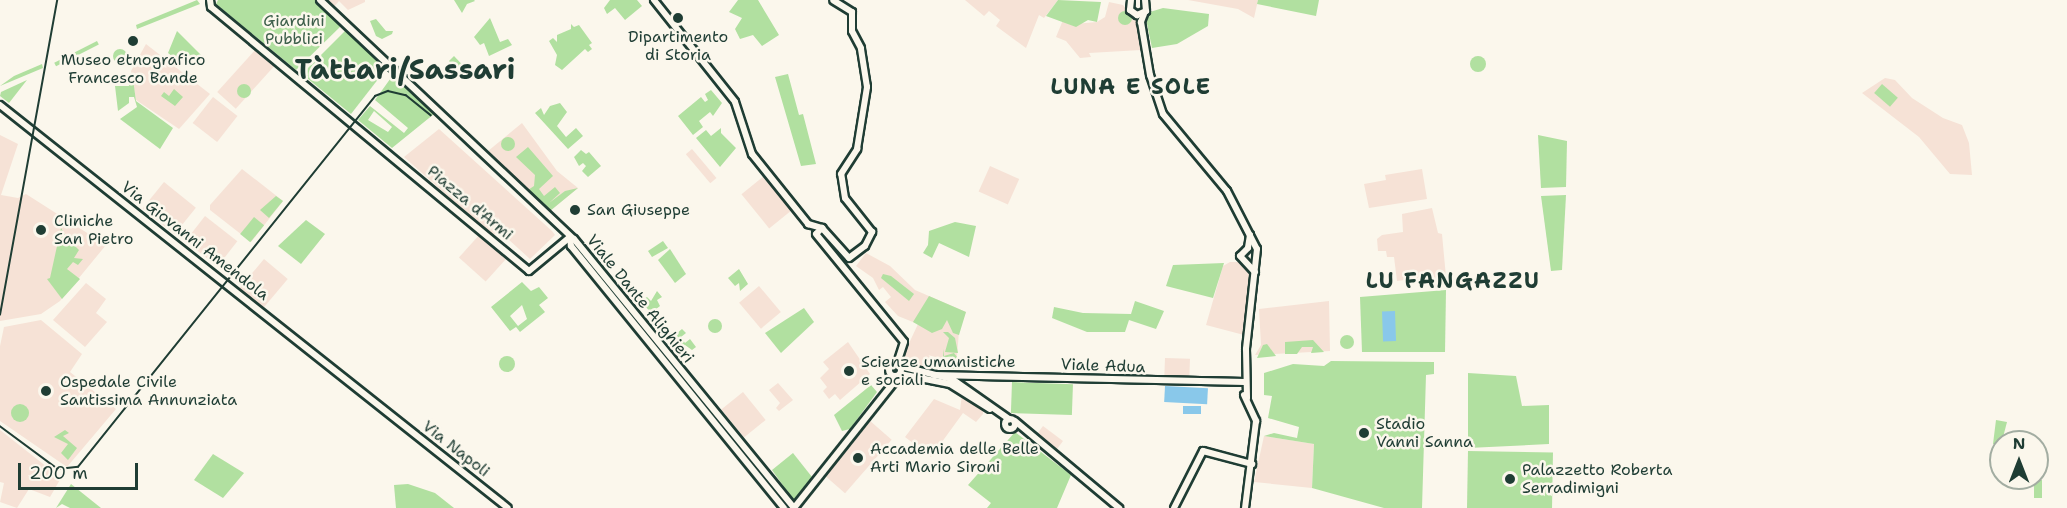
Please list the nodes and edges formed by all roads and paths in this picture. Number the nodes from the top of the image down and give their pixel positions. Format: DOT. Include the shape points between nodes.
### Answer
graph roads {
  1 [pos="210,0"];
  2 [pos="320,0"];
  3 [pos="654,0"];
  4 [pos="833,0"];
  5 [pos="1131,0"];
  6 [pos="1145,0"];
  7 [pos="1144,14"];
  8 [pos="1136,15"];
  9 [pos="1141,22"];
  10 [pos="0,105"];
  11 [pos="822,228"];
  12 [pos="1250,231"];
  13 [pos="570,237"];
  14 [pos="1255,273"];
  15 [pos="899,370"];
  16 [pos="889,372"];
  17 [pos="934,375"];
  18 [pos="1243,382"];
  19 [pos="879,396"];
  20 [pos="387,411"];
  21 [pos="1011,423"];
  22 [pos="1252,464"];
  23 [pos="768,475"];
  24 [pos="761,480"];
  25 [pos="508,508"];
  26 [pos="784,508"];
  27 [pos="794,508"];
  28 [pos="1119,508"];
  29 [pos="1174,508"];
  30 [pos="1245,508"];
  1 -- 13 [label="main road, Piazza d'Armi" via="218,13 529,271"];
  2 -- 13 [label="main road"];
  3 -- 11 [label="main road" via="735,102 752,154 808,224"];
  4 -- 11 [label="main road" via="850,8 867,87 857,149 840,174 845,198 872,232 865,246 849,258"];
  5 -- 8 [label="main road" via="1129,8"];
  6 -- 7 [label="main road"];
  7 -- 8 [label="main road"];
  7 -- 9 [label="main road"];
  8 -- 9 [label="main road"];
  9 -- 12 [label="main road" via="1153,90 1169,122 1206,162"];
  10 -- 20 [label="main road, Via Giovanni Amendola"];
  11 -- 15 [label="main road" via="816,234 904,342"];
  12 -- 14 [label="main road" via="1257,249"];
  12 -- 14 [label="main road" via="1249,246 1240,256"];
  13 -- 23 [label="main road, Viale Dante Alighieri"];
  13 -- 24 [label="main road, Viale Dante Alighieri" via="570,246"];
  14 -- 18 [label="main road"];
  15 -- 16 [label="main road"];
  15 -- 16 [label="main road" via="891,365"];
  15 -- 17 [label="main road"];
  15 -- 19 [label="main road"];
  15 -- 21 [label="main road" via="950,384"];
  16 -- 19 [label="main road"];
  17 -- 18 [label="main road, Viale Adua"];
  17 -- 21 [label="main road" via="969,388"];
  18 -- 22 [label="main road" via="1256,421"];
  19 -- 27 [label="main road"];
  20 -- 25 [label="main road, Via Napoli"];
  21 -- 28 [label="main road"];
  22 -- 29 [label="main road" via="1203,452"];
  22 -- 30 [label="main road"];
  23 -- 24 [label="main road"];
  23 -- 27 [label="main road, Viale Dante Alighieri"];
  24 -- 26 [label="main road, Viale Dante Alighieri"];
}
